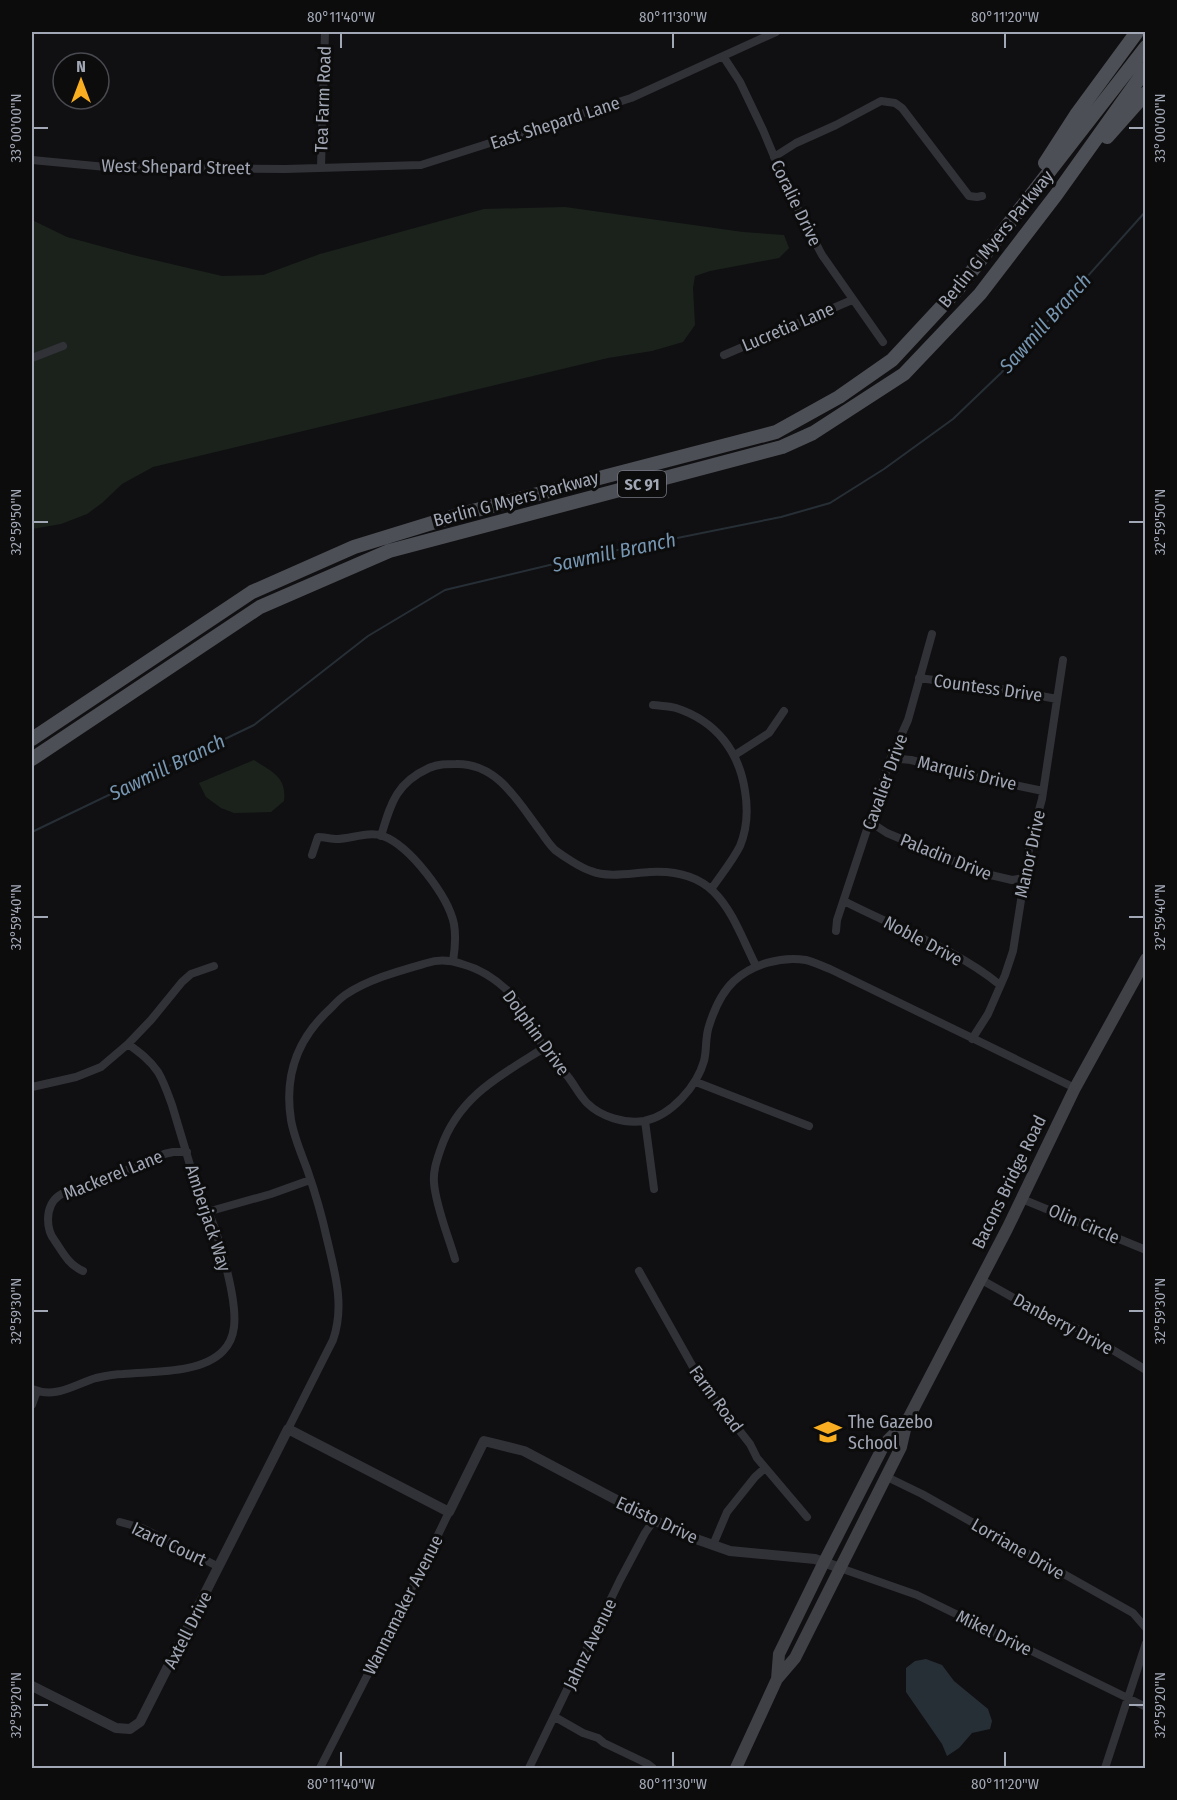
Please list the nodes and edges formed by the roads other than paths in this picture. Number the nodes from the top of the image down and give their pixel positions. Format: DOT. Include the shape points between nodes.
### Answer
graph roads {
  1 [pos="325,32"];
  2 [pos="776,32"];
  3 [pos="1137,32"];
  4 [pos="1146,47"];
  5 [pos="723,56"];
  6 [pos="1146,69"];
  7 [pos="1146,93"];
  8 [pos="774,157"];
  9 [pos="32,160"];
  10 [pos="321,167"];
  11 [pos="1056,195"];
  12 [pos="982,196"];
  13 [pos="995,239"];
  14 [pos="852,300"];
  15 [pos="883,342"];
  16 [pos="63,346"];
  17 [pos="724,355"];
  18 [pos="32,358"];
  19 [pos="776,432"];
  20 [pos="782,447"];
  21 [pos="932,634"];
  22 [pos="1063,660"];
  23 [pos="919,678"];
  24 [pos="1057,699"];
  25 [pos="653,705"];
  26 [pos="784,711"];
  27 [pos="32,739"];
  28 [pos="735,755"];
  29 [pos="32,759"];
  30 [pos="890,760"];
  31 [pos="1043,790"];
  32 [pos="870,822"];
  33 [pos="381,836"];
  34 [pos="312,855"];
  35 [pos="1024,878"];
  36 [pos="712,888"];
  37 [pos="844,901"];
  38 [pos="836,931"];
  39 [pos="1146,959"];
  40 [pos="453,961"];
  41 [pos="214,966"];
  42 [pos="756,966"];
  43 [pos="1000,985"];
  44 [pos="972,1039"];
  45 [pos="128,1044"];
  46 [pos="544,1048"];
  47 [pos="696,1082"];
  48 [pos="32,1088"];
  49 [pos="1075,1088"];
  50 [pos="645,1121"];
  51 [pos="808,1126"];
  52 [pos="187,1152"];
  53 [pos="310,1180"];
  54 [pos="654,1189"];
  55 [pos="1022,1198"];
  56 [pos="207,1212"];
  57 [pos="1146,1250"];
  58 [pos="455,1259"];
  59 [pos="83,1270"];
  60 [pos="639,1271"];
  61 [pos="980,1279"];
  62 [pos="1146,1370"];
  63 [pos="34,1390"];
  64 [pos="32,1405"];
  65 [pos="907,1421"];
  66 [pos="288,1429"];
  67 [pos="484,1441"];
  68 [pos="765,1468"];
  69 [pos="885,1476"];
  70 [pos="449,1512"];
  71 [pos="807,1517"];
  72 [pos="654,1520"];
  73 [pos="120,1522"];
  74 [pos="713,1545"];
  75 [pos="824,1562"];
  76 [pos="219,1567"];
  77 [pos="840,1568"];
  78 [pos="1146,1628"];
  79 [pos="1146,1643"];
  80 [pos="777,1678"];
  81 [pos="32,1686"];
  82 [pos="1128,1698"];
  83 [pos="1146,1707"];
  84 [pos="555,1717"];
  85 [pos="320,1768"];
  86 [pos="529,1768"];
  87 [pos="653,1768"];
  88 [pos="736,1768"];
  89 [pos="1105,1768"];
  1 -- 10 [label="street, Tea Farm Road"];
  2 -- 5 [label="street, East Shepard Lane"];
  3 -- 13 [label="main road" via="1076,115"];
  4 -- 13 [label="main road, Berlin G Myers Parkway / SC 91"];
  5 -- 8 [label="street, Coralie Drive" via="740,82"];
  5 -- 10 [label="street, East Shepard Lane" via="631,98 421,165"];
  6 -- 11 [label="main road, Berlin G Myers Parkway / SC 91"];
  7 -- 11 [label="main road"];
  8 -- 12 [label="street" via="881,101 895,103 969,196"];
  8 -- 14 [label="street, Coralie Drive" via="799,213"];
  9 -- 10 [label="street, West Shepard Street" via="106,167"];
  11 -- 20 [label="main road, Berlin G Myers Parkway / SC 91" via="980,294 904,374 813,433"];
  13 -- 19 [label="main road, Berlin G Myers Parkway / SC 91" via="958,289 892,360 839,397"];
  14 -- 15 [label="street, Coralie Drive"];
  14 -- 17 [label="street, Lucretia Lane"];
  16 -- 18 [label="street"];
  19 -- 20 [label="main road"];
  19 -- 27 [label="main road, Berlin G Myers Parkway / SC 91" via="461,514 354,547 252,592"];
  20 -- 29 [label="main road, Berlin G Myers Parkway / SC 91" via="389,551 260,607"];
  21 -- 23 [label="street, Cavalier Drive"];
  22 -- 24 [label="street, Manor Drive"];
  23 -- 24 [label="street, Countess Drive"];
  23 -- 30 [label="street, Cavalier Drive" via="908,720"];
  24 -- 31 [label="street, Manor Drive"];
  25 -- 28 [label="street" via="675,707 694,716 726,741"];
  26 -- 28 [label="street" via="769,733"];
  28 -- 36 [label="street" via="743,775 746,825 739,847"];
  30 -- 31 [label="street, Marquis Drive" via="911,760"];
  30 -- 32 [label="street, Cavalier Drive"];
  31 -- 35 [label="street, Manor Drive"];
  32 -- 35 [label="street, Paladin Drive" via="982,873 1012,880"];
  32 -- 37 [label="street, Cavalier Drive"];
  33 -- 34 [label="street" via="318,837"];
  33 -- 36 [label="street" via="399,789 416,774 438,764 466,764 491,773 508,788 555,849 590,871 668,871"];
  33 -- 40 [label="street" via="414,859 446,902 454,924"];
  35 -- 43 [label="street, Manor Drive" via="1013,951"];
  36 -- 42 [label="street" via="727,907"];
  37 -- 38 [label="street, Cavalier Drive"];
  37 -- 43 [label="street, Noble Drive" via="948,952"];
  39 -- 49 [label="main road, Bacons Bridge Road"];
  40 -- 46 [label="street, Dolphin Drive" via="491,977 510,993"];
  40 -- 53 [label="street, Dolphin Drive" via="429,962 360,987 341,998 306,1035 294,1062 289,1103"];
  41 -- 45 [label="street" via="191,974 182,982"];
  42 -- 44 [label="street" via="781,959 807,960"];
  42 -- 47 [label="street" via="733,981 717,1004"];
  43 -- 44 [label="street, Manor Drive"];
  44 -- 49 [label="street"];
  45 -- 48 [label="street" via="93,1071"];
  45 -- 52 [label="street, Amberjack Way" via="158,1072"];
  46 -- 50 [label="street, Dolphin Drive" via="586,1102 622,1121"];
  46 -- 58 [label="street" via="474,1096 458,1112 445,1137 434,1168 435,1186"];
  47 -- 50 [label="street" via="666,1112"];
  47 -- 51 [label="street"];
  49 -- 55 [label="main road, Bacons Bridge Road"];
  50 -- 54 [label="street"];
  52 -- 56 [label="street, Amberjack Way"];
  52 -- 59 [label="street, Mackerel Lane" via="164,1154 56,1198 49,1209 49,1231 74,1267"];
  53 -- 56 [label="street"];
  53 -- 66 [label="street, Dolphin Drive" via="335,1269 338,1320 333,1340"];
  55 -- 57 [label="street, Olin Circle"];
  55 -- 61 [label="main road, Bacons Bridge Road"];
  56 -- 63 [label="street, Amberjack Way" via="222,1254 233,1310 234,1328 222,1352 190,1367 104,1376 62,1392"];
  60 -- 68 [label="street, Farm Road" via="702,1383"];
  61 -- 62 [label="street, Danberry Drive" via="1078,1329"];
  61 -- 65 [label="main road, Bacons Bridge Road"];
  63 -- 64 [label="street"];
  65 -- 69 [label="main road, Bacons Bridge Road" via="901,1447"];
  65 -- 75 [label="main road, Bacons Bridge Road" via="885,1443"];
  66 -- 70 [label="street"];
  66 -- 76 [label="street, Axtell Drive"];
  67 -- 70 [label="street, Wannamaker Avenue"];
  67 -- 72 [label="street, Edisto Drive" via="524,1451"];
  68 -- 71 [label="street, Farm Road"];
  68 -- 74 [label="street" via="727,1512"];
  69 -- 77 [label="main road, Bacons Bridge Road"];
  69 -- 78 [label="street, Lorriane Drive" via="1133,1613"];
  70 -- 85 [label="street, Wannamaker Avenue"];
  72 -- 74 [label="street, Edisto Drive"];
  72 -- 84 [label="street, Jahnz Avenue" via="620,1580"];
  73 -- 76 [label="street, Izard Court" via="142,1528"];
  74 -- 75 [label="street, Edisto Drive" via="730,1551"];
  75 -- 77 [label="street, Edisto Drive"];
  75 -- 80 [label="main road, Bacons Bridge Road" via="779,1654"];
  76 -- 81 [label="street, Axtell Drive" via="135,1727 116,1728"];
  77 -- 80 [label="main road, Bacons Bridge Road" via="795,1658"];
  77 -- 82 [label="street, Mikel Drive" via="917,1595"];
  79 -- 82 [label="street"];
  80 -- 88 [label="main road, Bacons Bridge Road"];
  82 -- 83 [label="street, Mikel Drive"];
  82 -- 89 [label="street"];
  84 -- 86 [label="street, Jahnz Avenue"];
  84 -- 87 [label="street"];
}
